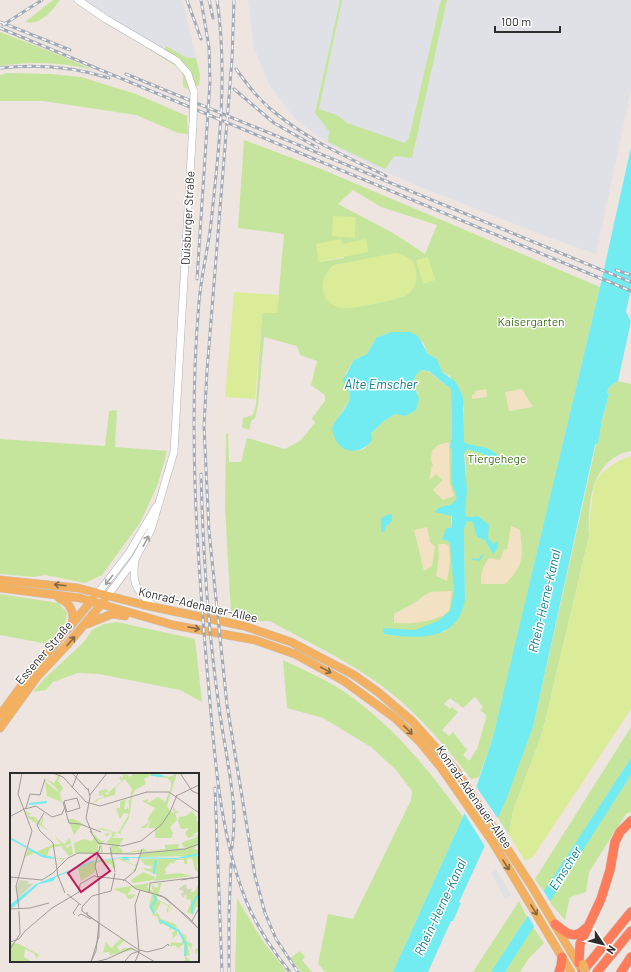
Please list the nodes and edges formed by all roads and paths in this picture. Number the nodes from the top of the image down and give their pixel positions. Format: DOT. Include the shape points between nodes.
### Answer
graph roads {
  1 [pos="78,0"];
  2 [pos="162,495"];
  3 [pos="135,559"];
  4 [pos="0,580"];
  5 [pos="0,588"];
  6 [pos="99,592"];
  7 [pos="48,594"];
  8 [pos="108,595"];
  9 [pos="91,601"];
  10 [pos="101,604"];
  11 [pos="154,607"];
  12 [pos="72,624"];
  13 [pos="173,624"];
  14 [pos="85,625"];
  15 [pos="291,642"];
  16 [pos="281,648"];
  17 [pos="0,715"];
  18 [pos="0,728"];
  19 [pos="631,821"];
  20 [pos="631,826"];
  21 [pos="529,882"];
  22 [pos="523,891"];
  23 [pos="631,912"];
  24 [pos="591,920"];
  25 [pos="555,924"];
  26 [pos="631,931"];
  27 [pos="562,957"];
  28 [pos="631,957"];
  29 [pos="578,968"];
  30 [pos="621,971"];
  31 [pos="559,972"];
  32 [pos="597,972"];
  1 -- 2 [label="main road, Duisburger Straße, bridge" via="177,61 188,74 194,92 176,429 172,461"];
  3 -- 2 [label="main road, Duisburger Straße, one-way" via="152,530"];
  2 -- 6 [label="main road, Duisburger Straße, one-way" via="132,549"];
  3 -- 8 [label="main road, Duisburger Straße"];
  3 -- 11 [label="main road" via="133,573 136,586 140,594"];
  6 -- 4 [label="main road, Konrad-Adenauer-Allee, one-way" via="70,586"];
  5 -- 7 [label="main road"];
  6 -- 8 [label="main road, Konrad-Adenauer-Allee"];
  6 -- 9 [label="main road, Essener Straße"];
  7 -- 9 [label="main road, Konrad-Adenauer-Allee"];
  7 -- 12 [label="main road" via="68,603 73,614"];
  8 -- 10 [label="main road, Essener Straße"];
  8 -- 11 [label="main road, Konrad-Adenauer-Allee"];
  9 -- 10 [label="main road, Konrad-Adenauer-Allee"];
  9 -- 12 [label="main road, Essener Straße"];
  10 -- 13 [label="main road, Konrad-Adenauer-Allee"];
  10 -- 14 [label="main road, Essener Straße"];
  11 -- 15 [label="main road, Konrad-Adenauer-Allee" via="237,624"];
  12 -- 17 [label="main road, Essener Straße"];
  13 -- 14 [label="main road" via="160,624 112,614"];
  13 -- 16 [label="main road, Konrad-Adenauer-Allee, one-way" via="236,635"];
  18 -- 14 [label="main road, Essener Straße, one-way" via="37,676"];
  15 -- 16 [label="main road"];
  15 -- 21 [label="main road, Konrad-Adenauer-Allee" via="354,675 412,721 435,745 467,786"];
  16 -- 22 [label="main road, Konrad-Adenauer-Allee, one-way" via="332,673 395,718 428,752 461,795"];
  19 -- 24 [label="highway" via="617,837 606,885"];
  20 -- 29 [label="highway" via="620,842 608,895"];
  21 -- 22 [label="main road"];
  21 -- 25 [label="main road, Konrad-Adenauer-Allee"];
  22 -- 27 [label="main road, Konrad-Adenauer-Allee, one-way"];
  23 -- 29 [label="highway"];
  24 -- 25 [label="highway" via="577,936 570,935"];
  24 -- 29 [label="highway" via="580,944"];
  25 -- 29 [label="main road, Konrad-Adenauer-Allee"];
  26 -- 32 [label="highway"];
  27 -- 29 [label="main road, Konrad-Adenauer-Allee"];
  27 -- 31 [label="highway"];
  28 -- 30 [label="highway"];
}
